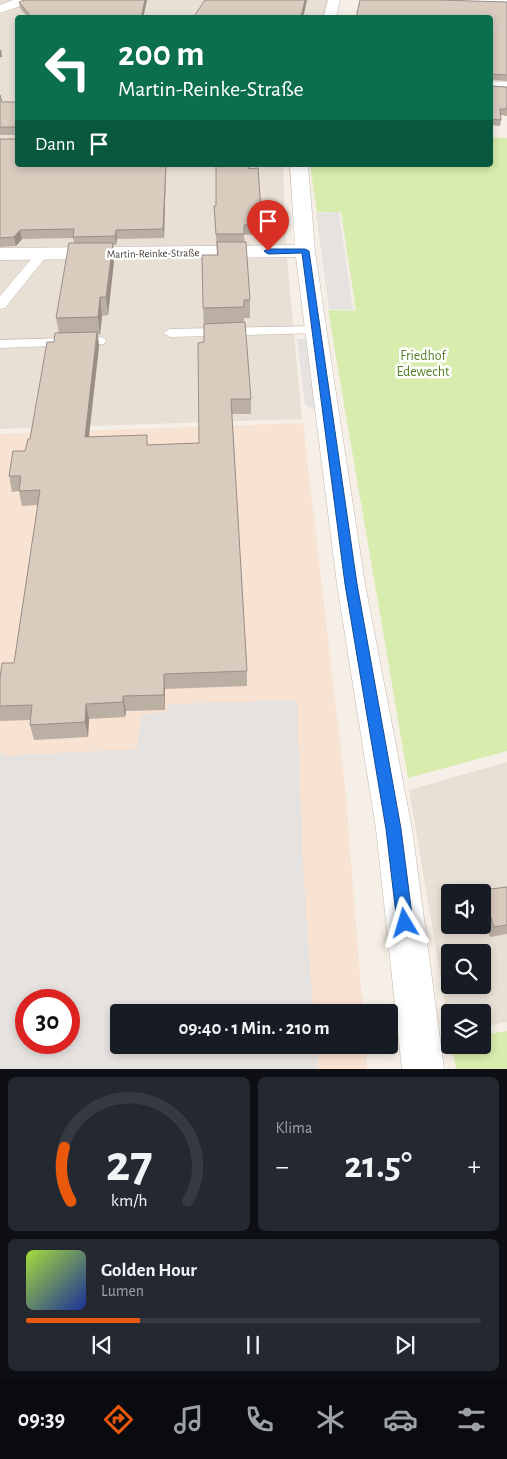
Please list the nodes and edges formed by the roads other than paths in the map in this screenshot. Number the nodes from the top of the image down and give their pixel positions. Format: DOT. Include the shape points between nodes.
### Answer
graph roads {
  1 [pos="25,0"];
  2 [pos="334,0"];
  3 [pos="439,0"];
  4 [pos="507,2"];
  5 [pos="0,9"];
  6 [pos="331,15"];
  7 [pos="493,86"];
  8 [pos="507,87"];
  9 [pos="299,167"];
  10 [pos="305,251"];
  11 [pos="0,254"];
  12 [pos="42,254"];
  13 [pos="0,305"];
  14 [pos="316,330"];
  15 [pos="170,333"];
  16 [pos="99,342"];
  17 [pos="0,344"];
  18 [pos="421,1064"];
  1 -- 5 [label="street"];
  2 -- 6 [label="street"];
  3 -- 4 [label="street"];
  7 -- 8 [label="street"];
  9 -- 10 [label="street"];
  10 -- 12 [label="street, Martin-Reinke-Straße"];
  10 -- 14 [label="street"];
  11 -- 12 [label="street, Martin-Reinke-Straße"];
  12 -- 13 [label="lane"];
  14 -- 15 [label="lane"];
  14 -- 18 [label="street" via="351,584 394,829"];
  16 -- 17 [label="lane"];
}
